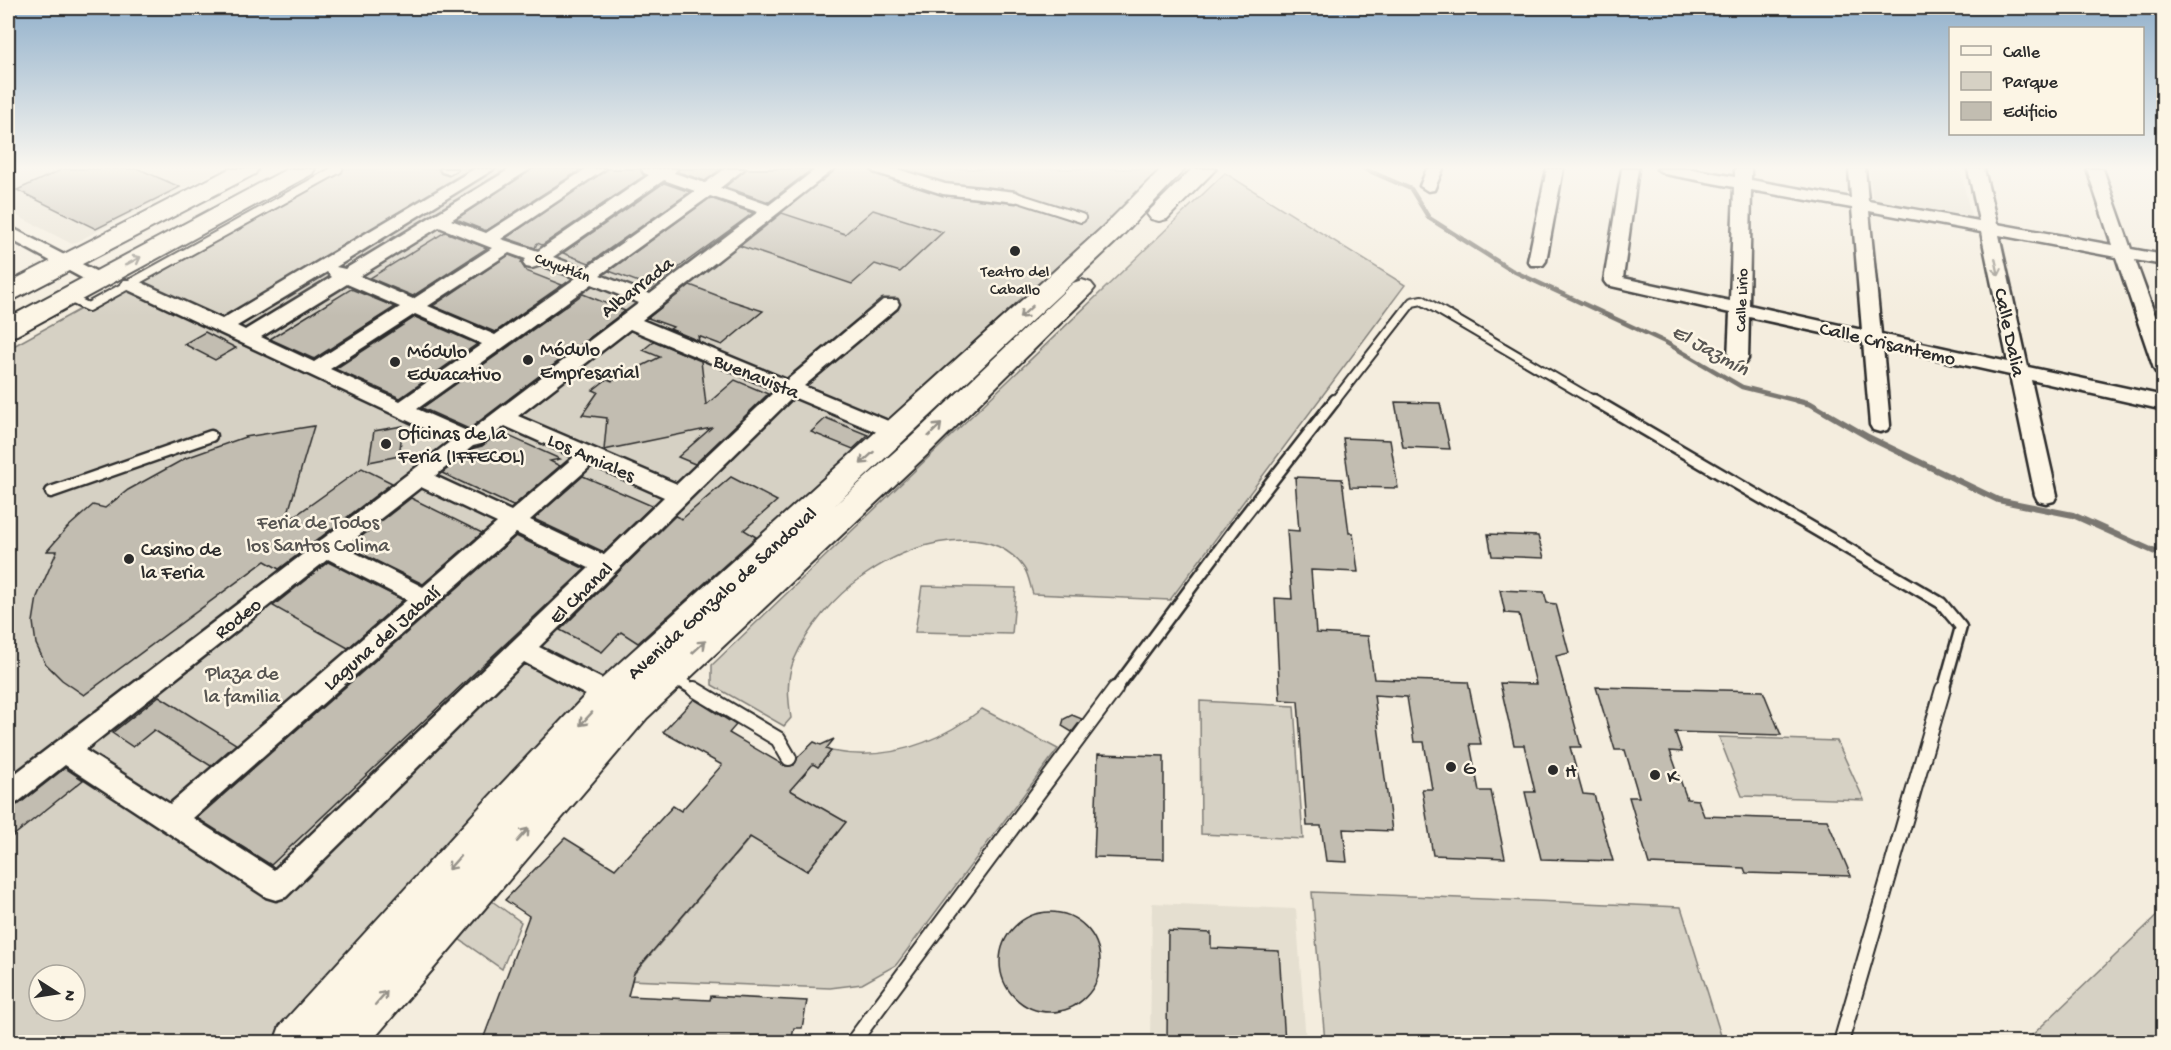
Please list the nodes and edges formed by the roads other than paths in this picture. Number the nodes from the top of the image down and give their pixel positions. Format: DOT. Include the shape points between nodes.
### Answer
graph roads {
  1 [pos="152,218"];
  2 [pos="214,218"];
  3 [pos="249,218"];
  4 [pos="404,218"];
  5 [pos="443,218"];
  6 [pos="534,218"];
  7 [pos="594,218"];
  8 [pos="669,218"];
  9 [pos="762,218"];
  10 [pos="1125,218"];
  11 [pos="1154,218"];
  12 [pos="1545,218"];
  13 [pos="1623,218"];
  14 [pos="1742,218"];
  15 [pos="1862,218"];
  16 [pos="1933,218"];
  17 [pos="1987,218"];
  18 [pos="2112,218"];
  19 [pos="438,221"];
  20 [pos="1989,228"];
  21 [pos="8,231"];
  22 [pos="497,247"];
  23 [pos="2124,252"];
  24 [pos="2163,260"];
  25 [pos="535,261"];
  26 [pos="1537,261"];
  27 [pos="67,262"];
  28 [pos="322,267"];
  29 [pos="346,277"];
  30 [pos="586,279"];
  31 [pos="99,280"];
  32 [pos="130,284"];
  33 [pos="8,293"];
  34 [pos="67,297"];
  35 [pos="653,302"];
  36 [pos="890,304"];
  37 [pos="414,306"];
  38 [pos="1739,309"];
  39 [pos="628,321"];
  40 [pos="222,327"];
  41 [pos="8,329"];
  42 [pos="246,338"];
  43 [pos="1873,339"];
  44 [pos="497,343"];
  45 [pos="1738,359"];
  46 [pos="2163,369"];
  47 [pos="315,370"];
  48 [pos="2019,371"];
  49 [pos="790,388"];
  50 [pos="2163,403"];
  51 [pos="401,410"];
  52 [pos="503,417"];
  53 [pos="1880,425"];
  54 [pos="886,428"];
  55 [pos="211,436"];
  56 [pos="470,440"];
  57 [pos="590,456"];
  58 [pos="419,477"];
  59 [pos="51,492"];
  60 [pos="681,495"];
  61 [pos="2046,495"];
  62 [pos="513,522"];
  63 [pos="326,548"];
  64 [pos="606,567"];
  65 [pos="425,599"];
  66 [pos="521,649"];
  67 [pos="669,675"];
  68 [pos="621,701"];
  69 [pos="64,750"];
  70 [pos="789,758"];
  71 [pos="8,794"];
  72 [pos="172,819"];
  73 [pos="296,1042"];
  74 [pos="343,1042"];
  75 [pos="854,1042"];
  76 [pos="1841,1042"];
  1 -- 27 [label="main road"];
  31 -- 2 [label="main road, one-way"];
  3 -- 32 [label="lane"];
  4 -- 28 [label="street"];
  5 -- 19 [label="street"];
  6 -- 22 [label="street"];
  7 -- 25 [label="street"];
  8 -- 30 [label="street"];
  9 -- 35 [label="street, Albarrada"];
  10 -- 68 [label="main road, Avenida Gonzalo de Sandoval, one-way"];
  67 -- 11 [label="main road, Avenida Gonzalo de Sandoval, one-way" via="921,444"];
  12 -- 26 [label="street"];
  13 -- 38 [label="street, Calle Crisantemo" via="1613,281"];
  14 -- 38 [label="street, Calle Lirio"];
  15 -- 43 [label="street"];
  16 -- 20 [label="street"];
  17 -- 20 [label="street, Calle Dalia"];
  18 -- 23 [label="street"];
  19 -- 22 [label="street, Cuyutlán"];
  19 -- 29 [label="street"];
  20 -- 23 [label="street"];
  20 -- 48 [label="street, Calle Dalia, one-way"];
  21 -- 27 [label="street"];
  22 -- 25 [label="street, Cuyutlán"];
  22 -- 37 [label="street"];
  23 -- 24 [label="street"];
  23 -- 46 [label="street"];
  25 -- 30 [label="street, Cuyutlán"];
  27 -- 31 [label="street"];
  27 -- 33 [label="main road"];
  28 -- 29 [label="street"];
  28 -- 40 [label="street"];
  29 -- 37 [label="street"];
  29 -- 42 [label="street"];
  30 -- 35 [label="street, Cuyutlán"];
  30 -- 44 [label="street"];
  31 -- 34 [label="main road"];
  32 -- 34 [label="lane" via="88,307"];
  32 -- 40 [label="street"];
  34 -- 41 [label="main road"];
  35 -- 39 [label="street, Albarrada"];
  36 -- 49 [label="street, El Chanal"];
  37 -- 44 [label="street"];
  37 -- 47 [label="street"];
  38 -- 43 [label="street, Calle Crisantemo"];
  38 -- 45 [label="street, Calle Lirio"];
  39 -- 49 [label="street, Buenavista"];
  39 -- 52 [label="street, Albarrada"];
  40 -- 42 [label="street"];
  42 -- 47 [label="street"];
  43 -- 48 [label="street, Calle Crisantemo"];
  43 -- 53 [label="street"];
  44 -- 51 [label="street"];
  47 -- 51 [label="street"];
  48 -- 50 [label="street, Calle Crisantemo"];
  48 -- 61 [label="street, Calle Dalia"];
  49 -- 54 [label="street, Buenavista"];
  49 -- 60 [label="street, El Chanal"];
  51 -- 56 [label="street"];
  52 -- 56 [label="street, Albarrada"];
  52 -- 57 [label="street, Los Amiales"];
  55 -- 59 [label="lane"];
  56 -- 58 [label="street, Rodeo"];
  57 -- 60 [label="street, Los Amiales"];
  57 -- 62 [label="street, Laguna del Jabalí"];
  58 -- 62 [label="street"];
  58 -- 63 [label="street, Rodeo"];
  60 -- 64 [label="street, El Chanal"];
  62 -- 64 [label="street"];
  62 -- 65 [label="street, Laguna del Jabalí"];
  63 -- 65 [label="street"];
  63 -- 69 [label="street, Rodeo"];
  64 -- 66 [label="street, El Chanal"];
  65 -- 72 [label="street, Laguna del Jabalí"];
  66 -- 68 [label="street"];
  66 -- 72 [label="street, El Chanal" via="276,887"];
  67 -- 68 [label="main road, Avenida Gonzalo de Sandoval"];
  67 -- 70 [label="lane" via="778,739"];
  68 -- 73 [label="main road, Avenida Gonzalo de Sandoval, one-way" via="502,810"];
  74 -- 68 [label="main road, Avenida Gonzalo de Sandoval, one-way"];
  69 -- 71 [label="street, Rodeo"];
  69 -- 72 [label="street"];
  75 -- 76 [label="lane" via="1239,523 1412,302 1422,300 1941,603 1961,627"];
}
